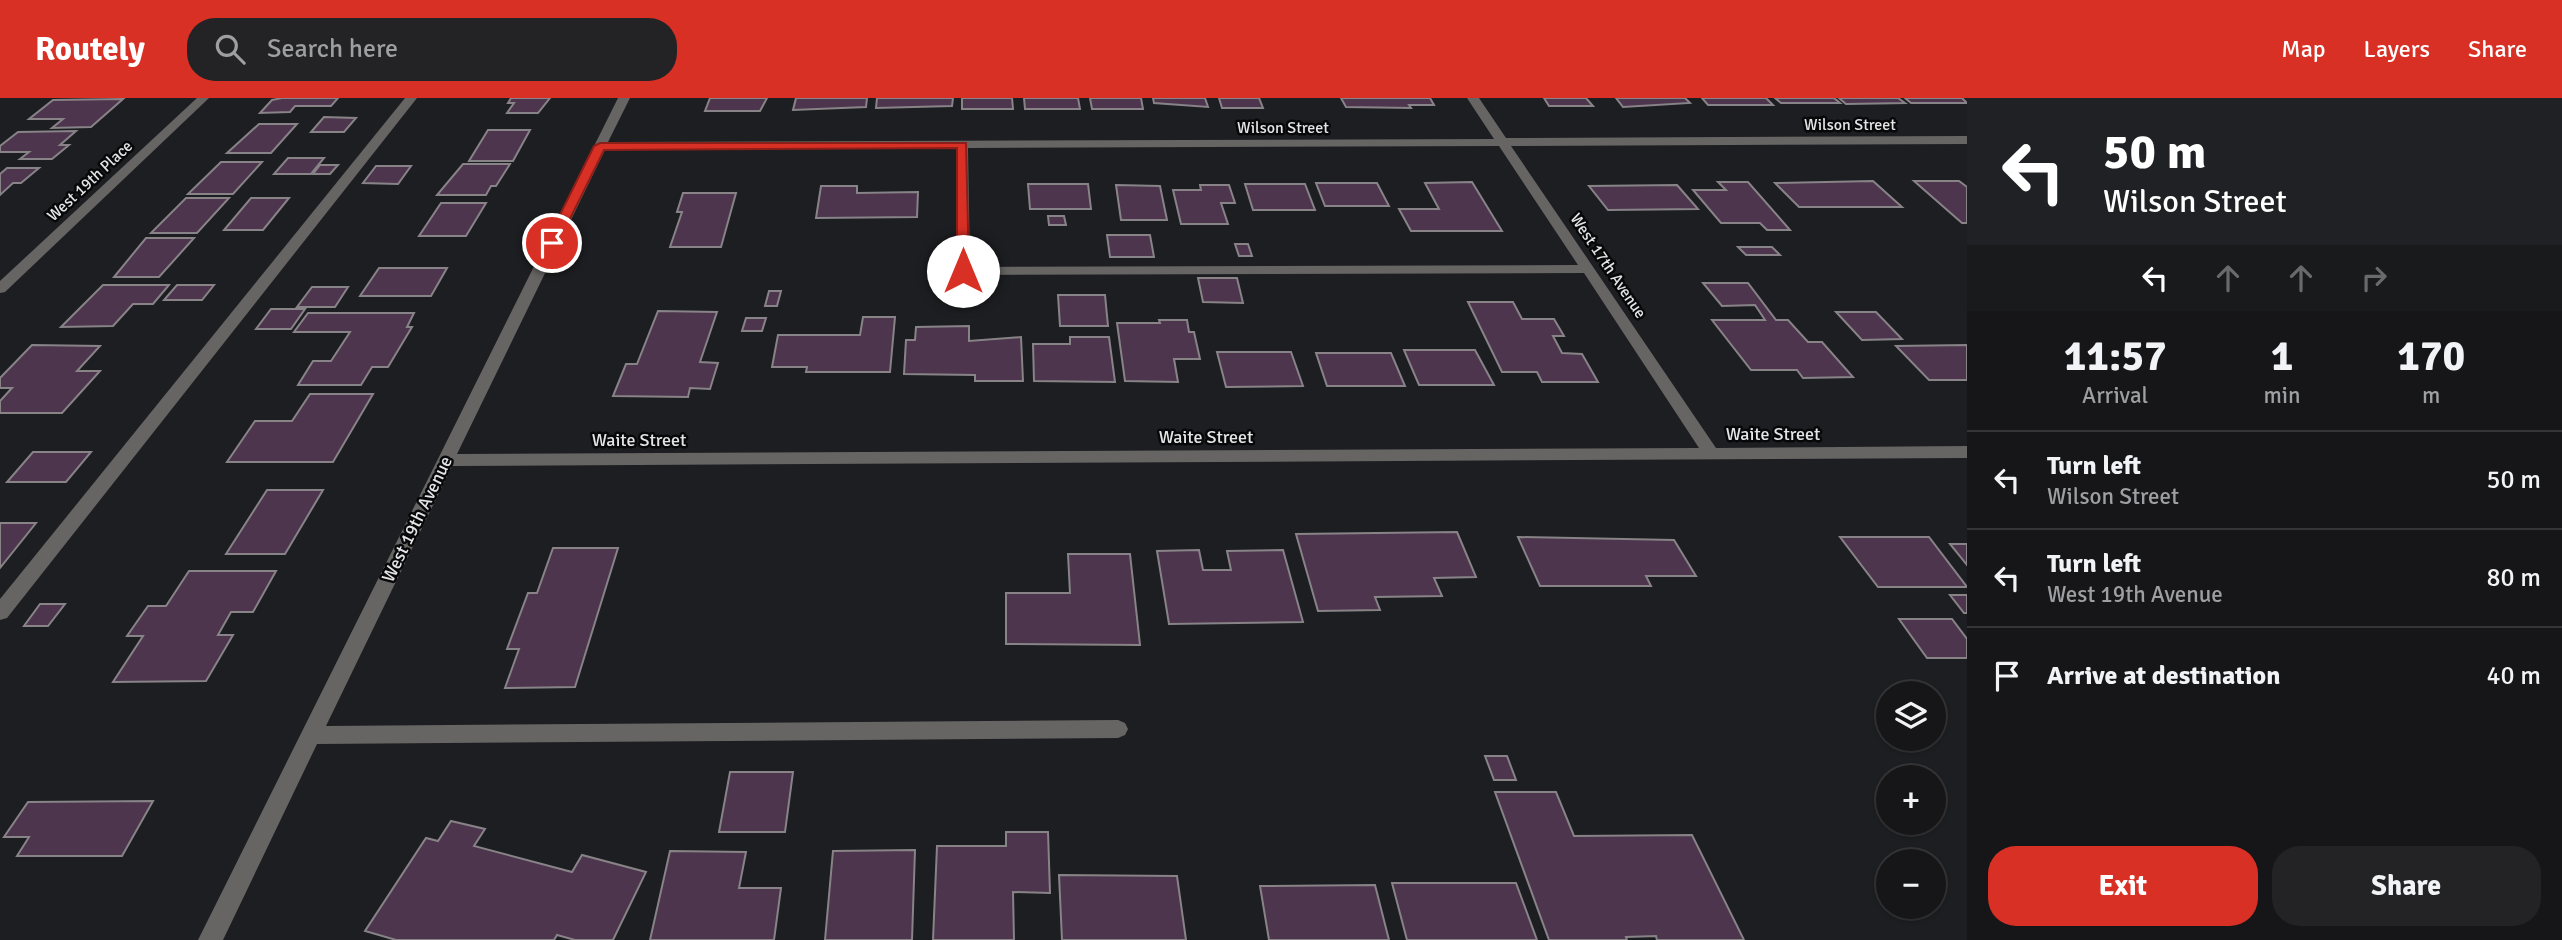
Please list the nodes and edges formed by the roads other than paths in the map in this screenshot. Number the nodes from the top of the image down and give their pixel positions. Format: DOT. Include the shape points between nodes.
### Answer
graph roads {
  1 [pos="203,98"];
  2 [pos="411,98"];
  3 [pos="624,98"];
  4 [pos="1473,98"];
  5 [pos="1967,140"];
  6 [pos="1505,144"];
  7 [pos="962,145"];
  8 [pos="600,146"];
  9 [pos="1589,269"];
  10 [pos="0,289"];
  11 [pos="1967,452"];
  12 [pos="1712,454"];
  13 [pos="446,460"];
  14 [pos="0,613"];
  15 [pos="1118,729"];
  16 [pos="311,735"];
  17 [pos="210,940"];
  1 -- 10 [label="street, West 19th Place"];
  2 -- 14 [label="street"];
  3 -- 8 [label="street, West 19th Avenue"];
  4 -- 6 [label="street, West 17th Avenue"];
  5 -- 6 [label="street, Wilson Street"];
  6 -- 7 [label="street, Wilson Street"];
  6 -- 9 [label="street, West 17th Avenue"];
  7 -- 8 [label="street, Wilson Street"];
  7 -- 9 [label="street" via="963,271"];
  8 -- 13 [label="street, West 19th Avenue"];
  9 -- 12 [label="street, West 17th Avenue"];
  11 -- 12 [label="street, Waite Street"];
  12 -- 13 [label="street, Waite Street"];
  13 -- 16 [label="street, West 19th Avenue"];
  15 -- 16 [label="street"];
  16 -- 17 [label="street, West 19th Avenue"];
}
